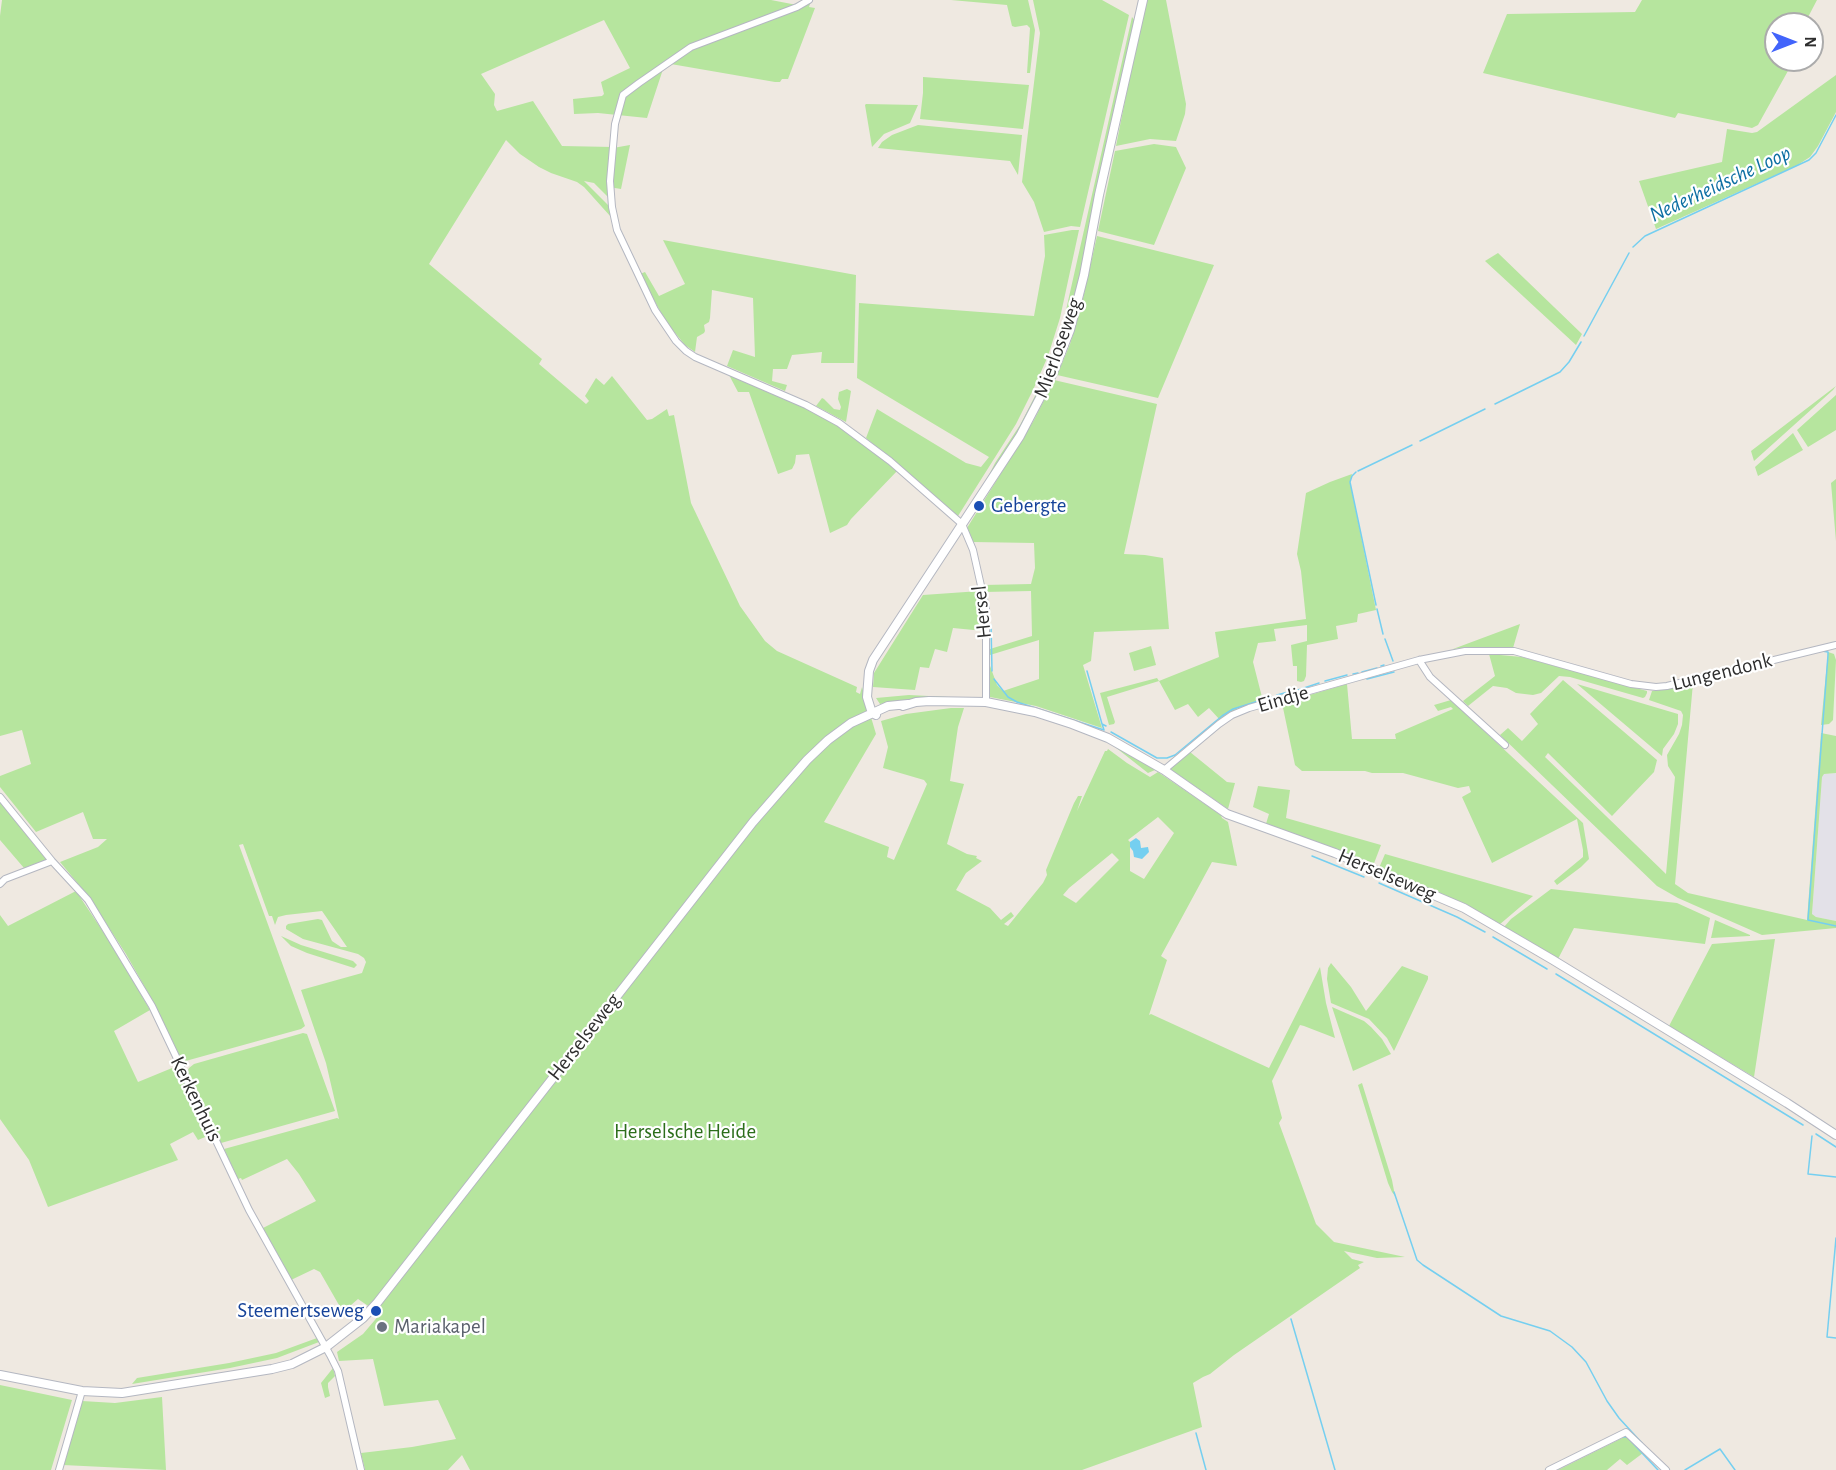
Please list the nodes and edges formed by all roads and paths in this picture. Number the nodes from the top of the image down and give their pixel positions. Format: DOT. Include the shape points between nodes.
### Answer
graph roads {
  1 [pos="809,0"];
  2 [pos="1143,0"];
  3 [pos="962,525"];
  4 [pos="1836,645"];
  5 [pos="1538,656"];
  6 [pos="1419,660"];
  7 [pos="986,702"];
  8 [pos="875,713"];
  9 [pos="1505,745"];
  10 [pos="1164,770"];
  11 [pos="0,797"];
  12 [pos="52,861"];
  13 [pos="0,884"];
  14 [pos="1836,1135"];
  15 [pos="326,1347"];
  16 [pos="0,1375"];
  17 [pos="82,1391"];
  18 [pos="59,1470"];
  19 [pos="361,1470"];
  20 [pos="1549,1470"];
  21 [pos="1666,1470"];
  1 -- 3 [label="street" via="691,48 623,95 615,124 610,181 620,238 655,310 675,341 695,357 778,391 839,423 891,461"];
  2 -- 3 [label="street, Mierloseweg" via="1070,330 1040,401"];
  3 -- 7 [label="street, Hersel" via="986,608"];
  3 -- 8 [label="street, Mierloseweg" via="873,660 867,697"];
  4 -- 5 [label="street, Lungendonk" via="1656,687 1631,684"];
  5 -- 6 [label="street, Eindje" via="1476,650"];
  6 -- 9 [label="street" via="1430,677"];
  6 -- 10 [label="street, Eindje" via="1232,715"];
  7 -- 8 [label="street, Herselseweg" via="916,702"];
  7 -- 10 [label="street, Herselseweg" via="1072,724 1108,738"];
  8 -- 15 [label="street, Herselseweg" via="851,723 828,740 753,822 377,1303"];
  10 -- 14 [label="street, Herselseweg" via="1227,814 1335,853 1464,908"];
  11 -- 12 [label="street, Kerkenhuis"];
  12 -- 13 [label="street"];
  12 -- 15 [label="street, Kerkenhuis" via="88,900 152,1006 249,1210"];
  15 -- 17 [label="street" via="272,1369 122,1393"];
  15 -- 19 [label="street, Kerkenhuis" via="338,1371"];
  16 -- 17 [label="street"];
  17 -- 18 [label="street"];
  20 -- 21 [label="street" via="1626,1432"];
}
